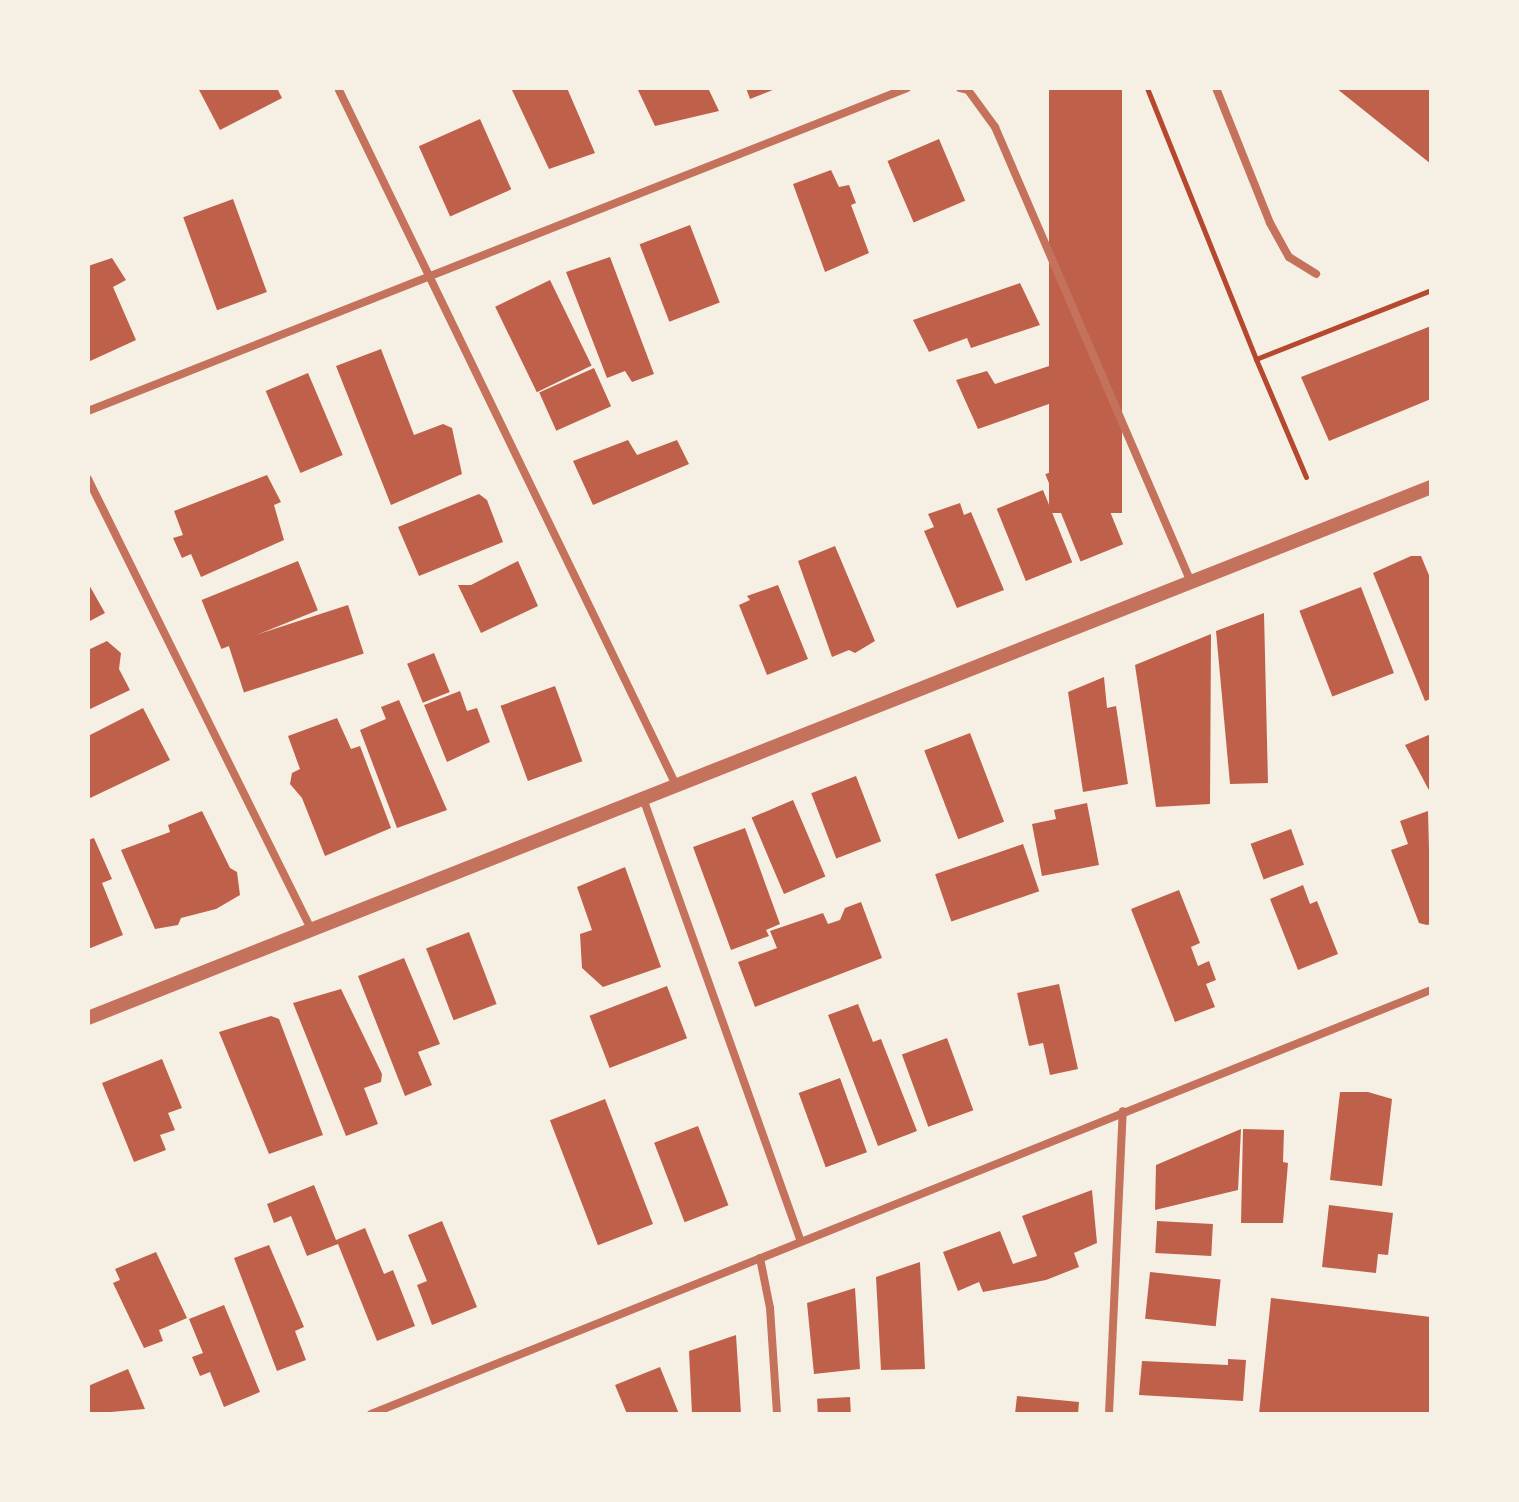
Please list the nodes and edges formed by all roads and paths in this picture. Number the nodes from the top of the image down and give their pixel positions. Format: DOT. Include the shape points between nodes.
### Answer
graph roads {
  1 [pos="338,88"];
  2 [pos="907,88"];
  3 [pos="1147,88"];
  4 [pos="1216,88"];
  5 [pos="964,89"];
  6 [pos="1316,274"];
  7 [pos="428,277"];
  8 [pos="1431,290"];
  9 [pos="1256,359"];
  10 [pos="88,411"];
  11 [pos="1306,477"];
  12 [pos="88,479"];
  13 [pos="1431,487"];
  14 [pos="1191,583"];
  15 [pos="677,787"];
  16 [pos="644,801"];
  17 [pos="311,929"];
  18 [pos="1431,990"];
  19 [pos="88,1018"];
  20 [pos="1123,1111"];
  21 [pos="800,1240"];
  22 [pos="760,1258"];
  23 [pos="371,1414"];
  24 [pos="777,1414"];
  25 [pos="1109,1414"];
  1 -- 7 [label="street"];
  2 -- 7 [label="street"];
  3 -- 9 [label="path"];
  4 -- 6 [label="street" via="1270,223 1289,257"];
  5 -- 14 [label="street" via="995,127"];
  7 -- 10 [label="street"];
  7 -- 15 [label="street"];
  8 -- 9 [label="path"];
  9 -- 11 [label="path"];
  12 -- 17 [label="street"];
  13 -- 14 [label="street"];
  14 -- 15 [label="street"];
  15 -- 16 [label="street"];
  16 -- 17 [label="street"];
  16 -- 21 [label="street"];
  17 -- 19 [label="street"];
  18 -- 20 [label="street"];
  20 -- 21 [label="street"];
  20 -- 25 [label="street"];
  21 -- 22 [label="street"];
  22 -- 23 [label="street"];
  22 -- 24 [label="street" via="770,1308"];
}
